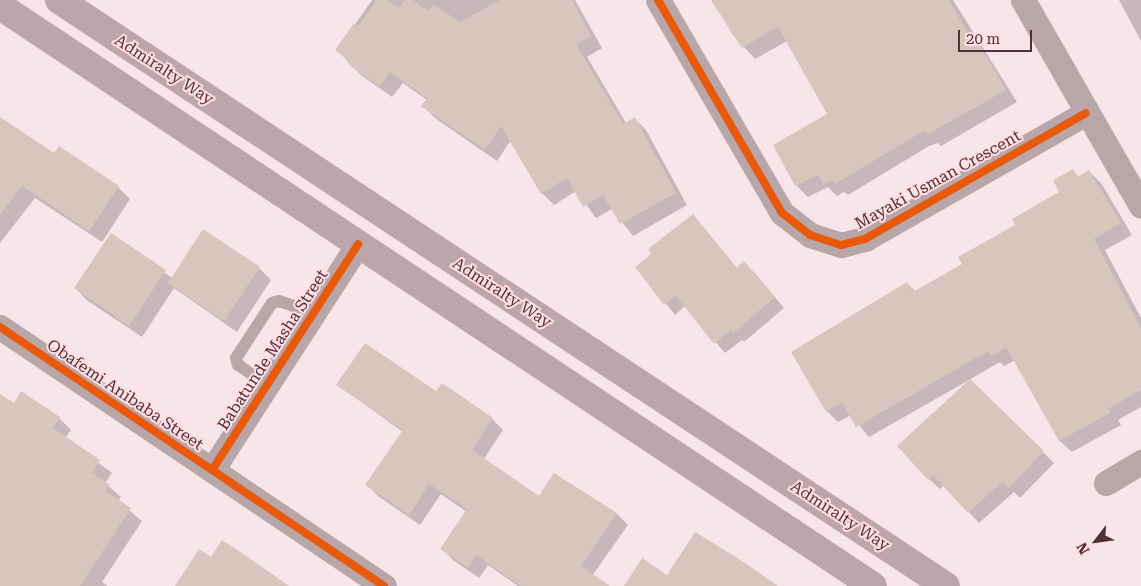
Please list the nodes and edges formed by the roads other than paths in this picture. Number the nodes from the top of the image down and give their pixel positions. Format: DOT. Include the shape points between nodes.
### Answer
graph roads {
  1 [pos="59,0"];
  2 [pos="658,0"];
  3 [pos="1023,0"];
  4 [pos="0,6"];
  5 [pos="1086,113"];
  6 [pos="1141,206"];
  7 [pos="358,244"];
  8 [pos="314,312"];
  9 [pos="0,328"];
  10 [pos="267,385"];
  11 [pos="1141,462"];
  12 [pos="212,470"];
  13 [pos="1106,483"];
  14 [pos="384,586"];
  15 [pos="873,586"];
  16 [pos="946,586"];
  1 -- 16 [label="main road, Admiralty Way"];
  2 -- 5 [label="street, Mayaki Usman Crescent" via="782,212 810,235 841,245 865,239"];
  3 -- 5 [label="street"];
  4 -- 7 [label="main road"];
  5 -- 6 [label="street"];
  7 -- 8 [label="street, Babatunde Masha Street"];
  7 -- 15 [label="main road"];
  8 -- 10 [label="street, Babatunde Masha Street"];
  8 -- 10 [label="lane" via="279,301 272,303 236,358 238,365"];
  9 -- 12 [label="street, Obafemi Anibaba Street"];
  10 -- 12 [label="street, Babatunde Masha Street"];
  11 -- 13 [label="street"];
  12 -- 14 [label="street, Obafemi Anibaba Street"];
}
